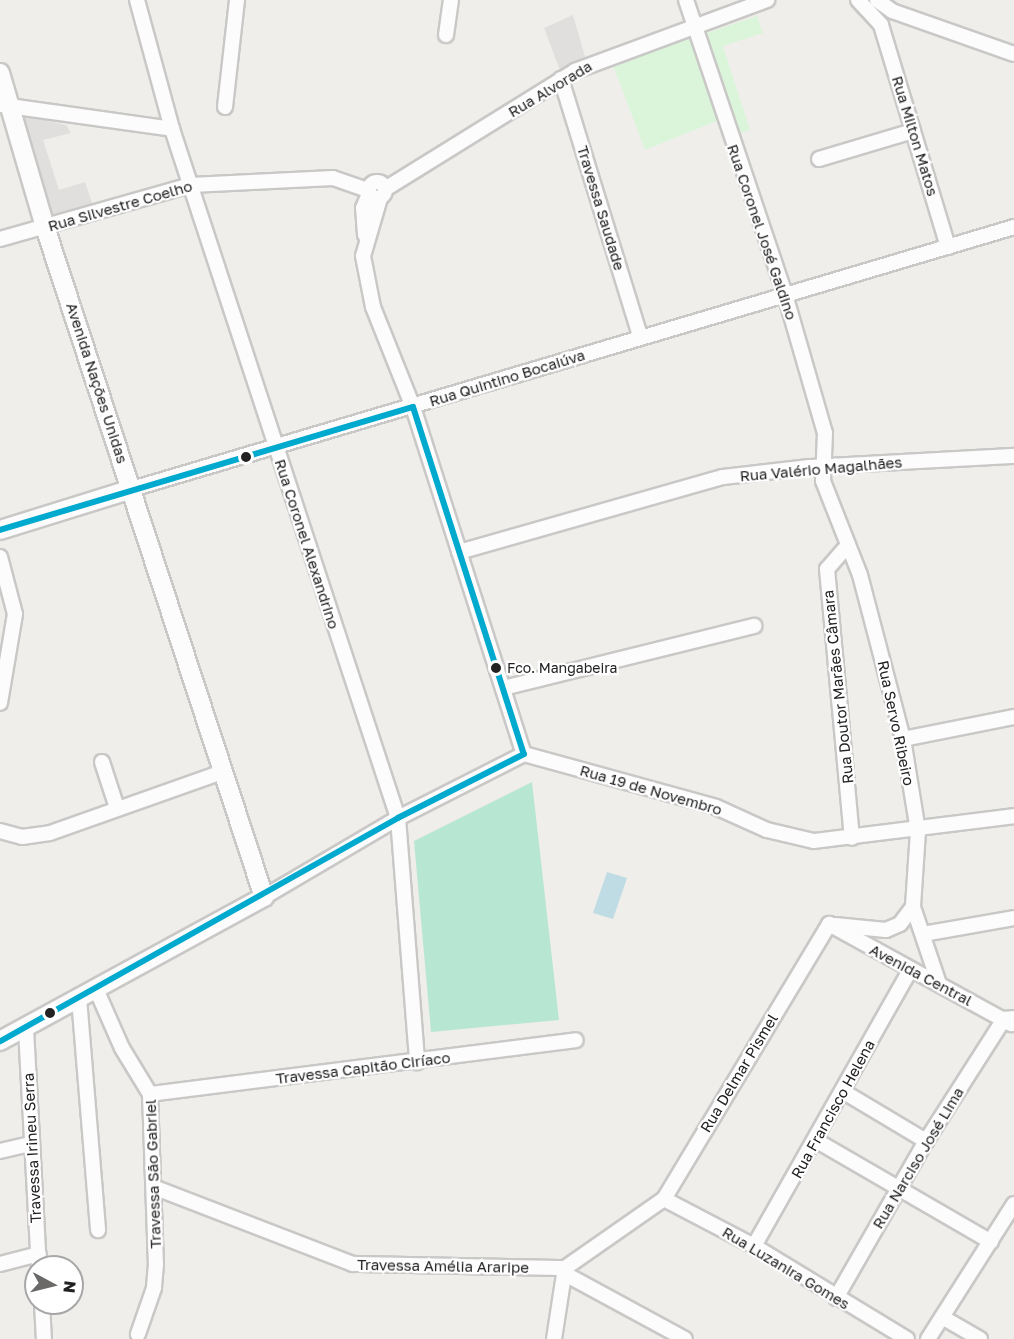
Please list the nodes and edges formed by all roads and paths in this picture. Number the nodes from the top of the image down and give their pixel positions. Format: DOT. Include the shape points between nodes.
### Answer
graph roads {
  1 [pos="137,0"];
  2 [pos="237,0"];
  3 [pos="450,0"];
  4 [pos="686,0"];
  5 [pos="767,0"];
  6 [pos="858,0"];
  7 [pos="877,0"];
  8 [pos="886,17"];
  9 [pos="694,29"];
  10 [pos="446,35"];
  11 [pos="1014,54"];
  12 [pos="0,73"];
  13 [pos="561,79"];
  14 [pos="5,106"];
  15 [pos="225,106"];
  16 [pos="172,129"];
  17 [pos="913,131"];
  18 [pos="819,159"];
  19 [pos="191,185"];
  20 [pos="376,189"];
  21 [pos="45,227"];
  22 [pos="1014,227"];
  23 [pos="0,239"];
  24 [pos="948,247"];
  25 [pos="786,298"];
  26 [pos="640,336"];
  27 [pos="413,407"];
  28 [pos="274,447"];
  29 [pos="1014,456"];
  30 [pos="824,467"];
  31 [pos="132,489"];
  32 [pos="0,530"];
  33 [pos="848,545"];
  34 [pos="459,552"];
  35 [pos="0,557"];
  36 [pos="754,626"];
  37 [pos="4,670"];
  38 [pos="503,688"];
  39 [pos="0,703"];
  40 [pos="1014,717"];
  41 [pos="903,739"];
  42 [pos="524,754"];
  43 [pos="102,762"];
  44 [pos="222,772"];
  45 [pos="117,808"];
  46 [pos="1014,816"];
  47 [pos="398,818"];
  48 [pos="0,831"];
  49 [pos="918,831"];
  50 [pos="852,838"];
  51 [pos="264,897"];
  52 [pos="913,907"];
  53 [pos="1014,918"];
  54 [pos="829,924"];
  55 [pos="886,930"];
  56 [pos="923,934"];
  57 [pos="881,953"];
  58 [pos="910,970"];
  59 [pos="939,984"];
  60 [pos="96,989"];
  61 [pos="79,998"];
  62 [pos="1011,1021"];
  63 [pos="26,1029"];
  64 [pos="576,1040"];
  65 [pos="0,1041"];
  66 [pos="417,1062"];
  67 [pos="844,1092"];
  68 [pos="150,1094"];
  69 [pos="817,1141"];
  70 [pos="926,1141"];
  71 [pos="31,1144"];
  72 [pos="0,1151"];
  73 [pos="156,1188"];
  74 [pos="898,1190"];
  75 [pos="664,1199"];
  76 [pos="1014,1204"];
  77 [pos="98,1230"];
  78 [pos="991,1242"];
  79 [pos="754,1246"];
  80 [pos="39,1255"];
  81 [pos="24,1262"];
  82 [pos="0,1264"];
  83 [pos="566,1272"];
  84 [pos="836,1298"];
  85 [pos="43,1315"];
  86 [pos="942,1317"];
  87 [pos="138,1334"];
  88 [pos="44,1339"];
  89 [pos="554,1339"];
  90 [pos="685,1339"];
  91 [pos="907,1339"];
  92 [pos="928,1339"];
  93 [pos="980,1339"];
  1 -- 16 [label="street, Rua Coronel Alexandrino"];
  2 -- 15 [label="street"];
  3 -- 10 [label="street"];
  4 -- 9 [label="street, Rua Coronel José Galdino"];
  5 -- 9 [label="street, Rua Alvorada"];
  6 -- 8 [label="street, Rua Milton Matos"];
  7 -- 8 [label="street"];
  8 -- 11 [label="street"];
  8 -- 17 [label="street, Rua Milton Matos"];
  9 -- 13 [label="street, Rua Alvorada" via="603,57"];
  9 -- 25 [label="street, Rua Coronel José Galdino"];
  12 -- 14 [label="street, Avenida Nações Unidas"];
  13 -- 20 [label="street, Rua Alvorada" via="409,174"];
  13 -- 26 [label="street, Travessa Saudade"];
  14 -- 16 [label="street"];
  14 -- 21 [label="street, Avenida Nações Unidas"];
  16 -- 19 [label="street, Rua Coronel Alexandrino"];
  17 -- 18 [label="street"];
  17 -- 24 [label="street, Rua Milton Matos"];
  19 -- 20 [label="street, Rua Silvestre Coelho" via="300,178 349,182"];
  19 -- 21 [label="street, Rua Silvestre Coelho"];
  19 -- 28 [label="street, Rua Coronel Alexandrino"];
  20 -- 27 [label="street" via="363,256 373,307"];
  21 -- 23 [label="street, Rua Silvestre Coelho"];
  21 -- 31 [label="street, Avenida Nações Unidas"];
  22 -- 24 [label="street, Rua Quintino Bocaiúva"];
  24 -- 25 [label="street, Rua Quintino Bocaiúva"];
  25 -- 26 [label="street, Rua Quintino Bocaiúva"];
  25 -- 30 [label="street, Rua Coronel José Galdino" via="825,433"];
  26 -- 27 [label="street, Rua Quintino Bocaiúva"];
  27 -- 28 [label="street, Rua Quintino Bocaiúva"];
  27 -- 34 [label="street"];
  28 -- 31 [label="street, Rua Quintino Bocaiúva"];
  28 -- 47 [label="street, Rua Coronel Alexandrino"];
  29 -- 30 [label="street, Rua Valério Magalhães"];
  30 -- 33 [label="street, Rua Servo Ribeiro" via="823,481"];
  30 -- 34 [label="street, Rua Valério Magalhães" via="723,477"];
  31 -- 32 [label="street, Rua Quintino Bocaiúva"];
  31 -- 44 [label="street, Avenida Nações Unidas"];
  33 -- 41 [label="street, Rua Servo Ribeiro"];
  33 -- 50 [label="street, Rua Doutor Marães Câmara" via="826,569"];
  34 -- 38 [label="street"];
  35 -- 37 [label="street" via="15,614"];
  36 -- 38 [label="street"];
  37 -- 39 [label="street"];
  38 -- 42 [label="street"];
  40 -- 41 [label="street"];
  41 -- 49 [label="street, Rua Servo Ribeiro"];
  42 -- 47 [label="street"];
  42 -- 50 [label="street, Rua 19 de Novembro" via="716,807 788,837 814,841"];
  43 -- 45 [label="street"];
  44 -- 45 [label="street"];
  44 -- 51 [label="street, Avenida Nações Unidas"];
  45 -- 48 [label="street" via="36,836"];
  46 -- 49 [label="street, Rua 19 de Novembro"];
  47 -- 51 [label="street"];
  47 -- 66 [label="street, Rua Coronel Alexandrino"];
  49 -- 50 [label="street, Rua 19 de Novembro"];
  49 -- 52 [label="street, Rua Servo Ribeiro"];
  51 -- 60 [label="street"];
  52 -- 55 [label="street" via="900,924"];
  52 -- 56 [label="street, Rua Servo Ribeiro"];
  53 -- 56 [label="street"];
  54 -- 55 [label="street"];
  54 -- 57 [label="street, Avenida Central"];
  54 -- 75 [label="street, Rua Delmar Pismel"];
  55 -- 57 [label="street"];
  56 -- 59 [label="street, Rua Servo Ribeiro"];
  57 -- 58 [label="street, Avenida Central"];
  58 -- 59 [label="street, Avenida Central"];
  58 -- 67 [label="street, Rua Francisco Helena"];
  59 -- 62 [label="street, Avenida Central"];
  60 -- 61 [label="street"];
  60 -- 68 [label="street, Travessa São Gabriel"];
  61 -- 63 [label="street"];
  61 -- 77 [label="street"];
  62 -- 70 [label="street, Rua Narciso José Lima"];
  63 -- 65 [label="street"];
  63 -- 71 [label="street, Travessa Irineu Serra"];
  64 -- 66 [label="street, Travessa Capitão Ciríaco"];
  66 -- 68 [label="street, Travessa Capitão Ciríaco"];
  67 -- 69 [label="street, Rua Francisco Helena"];
  67 -- 70 [label="street"];
  68 -- 73 [label="street, Travessa São Gabriel"];
  69 -- 74 [label="street"];
  69 -- 79 [label="street, Rua Francisco Helena"];
  70 -- 74 [label="street, Rua Narciso José Lima"];
  71 -- 72 [label="street"];
  71 -- 80 [label="street, Travessa Irineu Serra"];
  73 -- 83 [label="street, Travessa Amélia Araripe" via="353,1264"];
  73 -- 87 [label="street, Travessa São Gabriel" via="154,1288"];
  74 -- 78 [label="street"];
  74 -- 84 [label="street, Rua Narciso José Lima"];
  75 -- 79 [label="street, Rua Luzanira Gomes"];
  75 -- 83 [label="street, Rua Delmar Pismel"];
  76 -- 78 [label="street"];
  78 -- 86 [label="street"];
  79 -- 84 [label="street, Rua Luzanira Gomes"];
  81 -- 82 [label="street"];
  83 -- 89 [label="street"];
  83 -- 90 [label="street"];
  84 -- 91 [label="street, Rua Luzanira Gomes"];
  85 -- 88 [label="street"];
  86 -- 92 [label="street"];
  86 -- 93 [label="street"];
}
